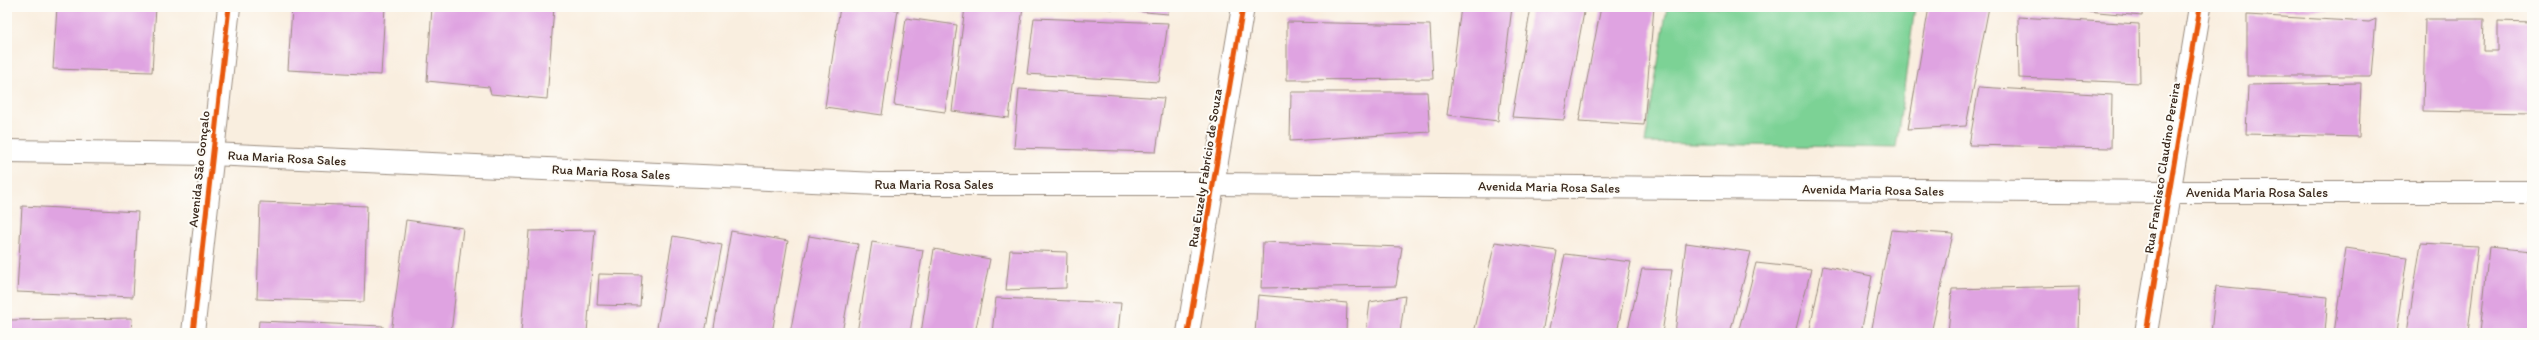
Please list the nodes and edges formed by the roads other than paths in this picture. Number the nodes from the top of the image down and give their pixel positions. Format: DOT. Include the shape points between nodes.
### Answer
graph roads {
  1 [pos="228,7"];
  2 [pos="1243,7"];
  3 [pos="2200,7"];
  4 [pos="7,151"];
  5 [pos="211,154"];
  6 [pos="1214,184"];
  7 [pos="2170,192"];
  8 [pos="2532,192"];
  9 [pos="192,333"];
  10 [pos="1188,333"];
  11 [pos="2146,333"];
  1 -- 5 [label="main road, Avenida São Gonçalo"];
  2 -- 6 [label="main road, Rua Euzely Fabrício de Souza"];
  3 -- 7 [label="main road, Rua Francisco Claudino Pereira"];
  4 -- 5 [label="main road, Rua Maria Rosa Sales"];
  5 -- 6 [label="main road, Rua Maria Rosa Sales" via="878,184"];
  5 -- 9 [label="main road, Avenida São Gonçalo"];
  6 -- 7 [label="main road, Avenida Maria Rosa Sales"];
  6 -- 10 [label="main road, Rua Euzely Fabrício de Souza"];
  7 -- 8 [label="main road, Avenida Maria Rosa Sales"];
  7 -- 11 [label="main road, Rua Francisco Claudino Pereira"];
}
